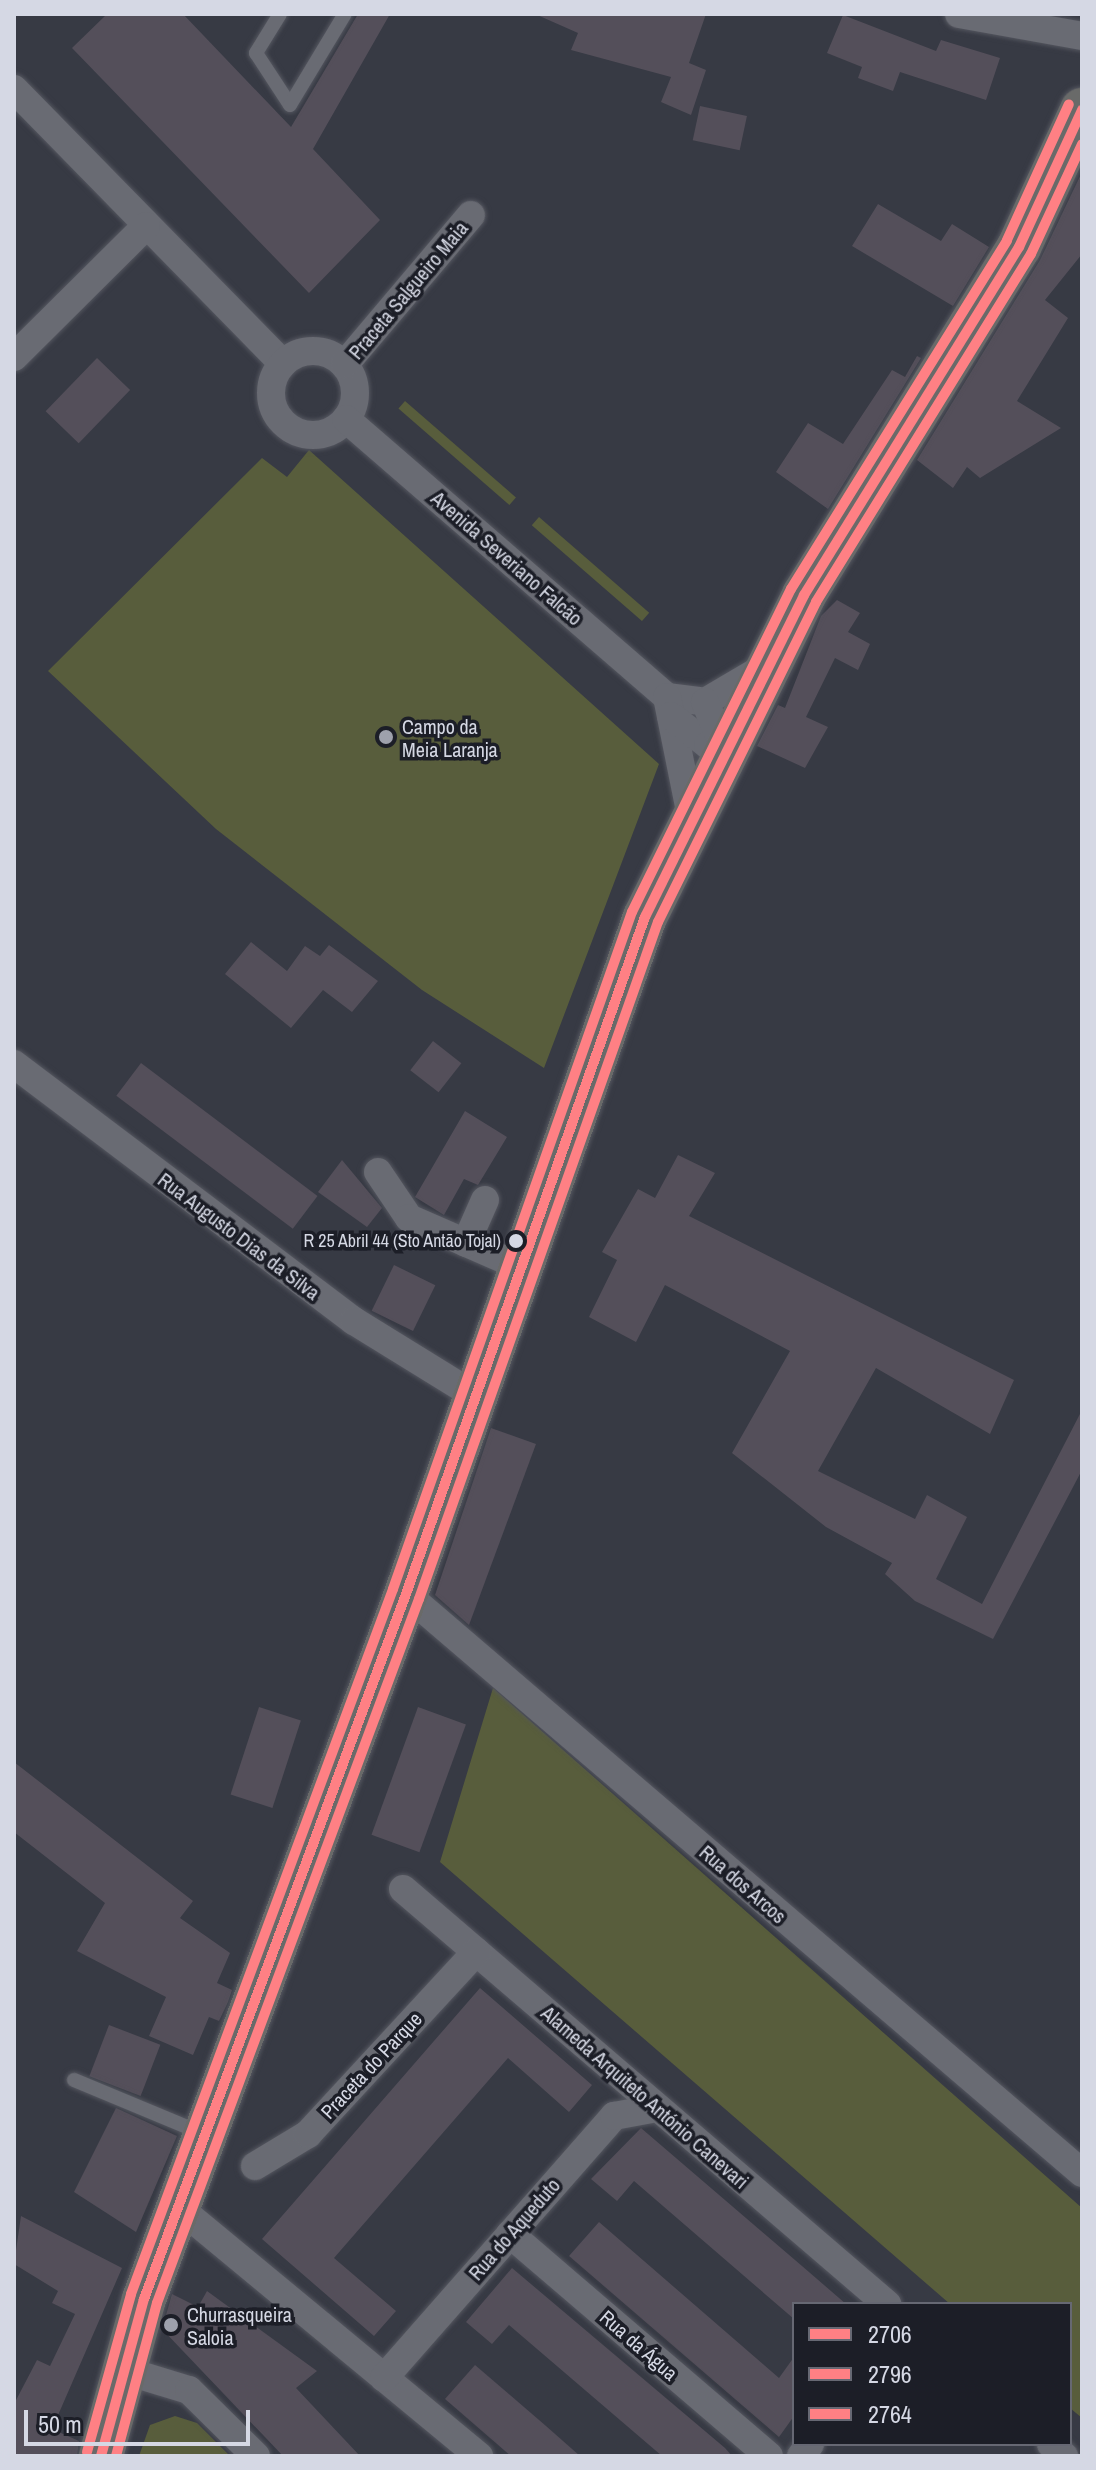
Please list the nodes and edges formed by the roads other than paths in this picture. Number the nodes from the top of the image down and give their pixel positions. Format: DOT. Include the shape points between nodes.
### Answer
graph roads {
  1 [pos="280,14"];
  2 [pos="345,14"];
  3 [pos="959,14"];
  4 [pos="1082,36"];
  5 [pos="14,89"];
  6 [pos="1082,110"];
  7 [pos="471,215"];
  8 [pos="146,226"];
  9 [pos="14,357"];
  10 [pos="282,363"];
  11 [pos="345,364"];
  12 [pos="346,419"];
  13 [pos="766,666"];
  14 [pos="705,702"];
  15 [pos="669,706"];
  16 [pos="724,747"];
  17 [pos="691,816"];
  18 [pos="14,1064"];
  19 [pos="378,1172"];
  20 [pos="485,1200"];
  21 [pos="466,1243"];
  22 [pos="519,1266"];
  23 [pos="474,1395"];
  24 [pos="406,1594"];
  25 [pos="403,1889"];
  26 [pos="476,1952"];
  27 [pos="74,2080"];
  28 [pos="657,2108"];
  29 [pos="205,2134"];
  30 [pos="255,2166"];
  31 [pos="1082,2173"];
  32 [pos="178,2207"];
  33 [pos="510,2234"];
  34 [pos="885,2302"];
  35 [pos="123,2370"];
  36 [pos="384,2378"];
  37 [pos="101,2456"];
  38 [pos="256,2456"];
  39 [pos="479,2456"];
  40 [pos="769,2456"];
  1 -- 2 [label="lane" via="256,53 290,105"];
  3 -- 4 [label="street"];
  5 -- 8 [label="street"];
  6 -- 13 [label="main road" via="1019,247"];
  7 -- 11 [label="street, Praceta Salgueiro Maia"];
  8 -- 9 [label="street"];
  8 -- 10 [label="street"];
  10 -- 11 [label="street" via="314,350"];
  10 -- 12 [label="street" via="271,402 288,428 316,436"];
  11 -- 12 [label="street" via="355,393"];
  12 -- 15 [label="street, Avenida Severiano Falcão"];
  13 -- 14 [label="street"];
  13 -- 16 [label="main road"];
  14 -- 15 [label="street"];
  14 -- 16 [label="street"];
  15 -- 16 [label="street, Avenida Severiano Falcão" via="708,745"];
  15 -- 17 [label="street"];
  16 -- 17 [label="main road"];
  17 -- 22 [label="main road" via="645,917"];
  18 -- 23 [label="street, Rua Augusto Dias da Silva" via="354,1321"];
  19 -- 21 [label="street" via="409,1218"];
  20 -- 21 [label="street"];
  21 -- 22 [label="street"];
  22 -- 23 [label="main road"];
  23 -- 24 [label="main road"];
  24 -- 29 [label="main road"];
  24 -- 31 [label="street, Rua dos Arcos"];
  25 -- 26 [label="street, Alameda Arquiteto António Canevari"];
  26 -- 28 [label="street, Alameda Arquiteto António Canevari"];
  26 -- 30 [label="street, Praceta do Parque" via="308,2134"];
  27 -- 29 [label="lane"];
  28 -- 33 [label="street, Rua do Aqueduto" via="614,2116"];
  28 -- 34 [label="street, Alameda Arquiteto António Canevari"];
  29 -- 32 [label="main road"];
  32 -- 35 [label="main road"];
  32 -- 36 [label="street"];
  33 -- 36 [label="street, Rua do Aqueduto"];
  33 -- 40 [label="street, Rua da Água"];
  35 -- 37 [label="main road"];
  35 -- 38 [label="street" via="189,2390"];
  36 -- 39 [label="street"];
}
